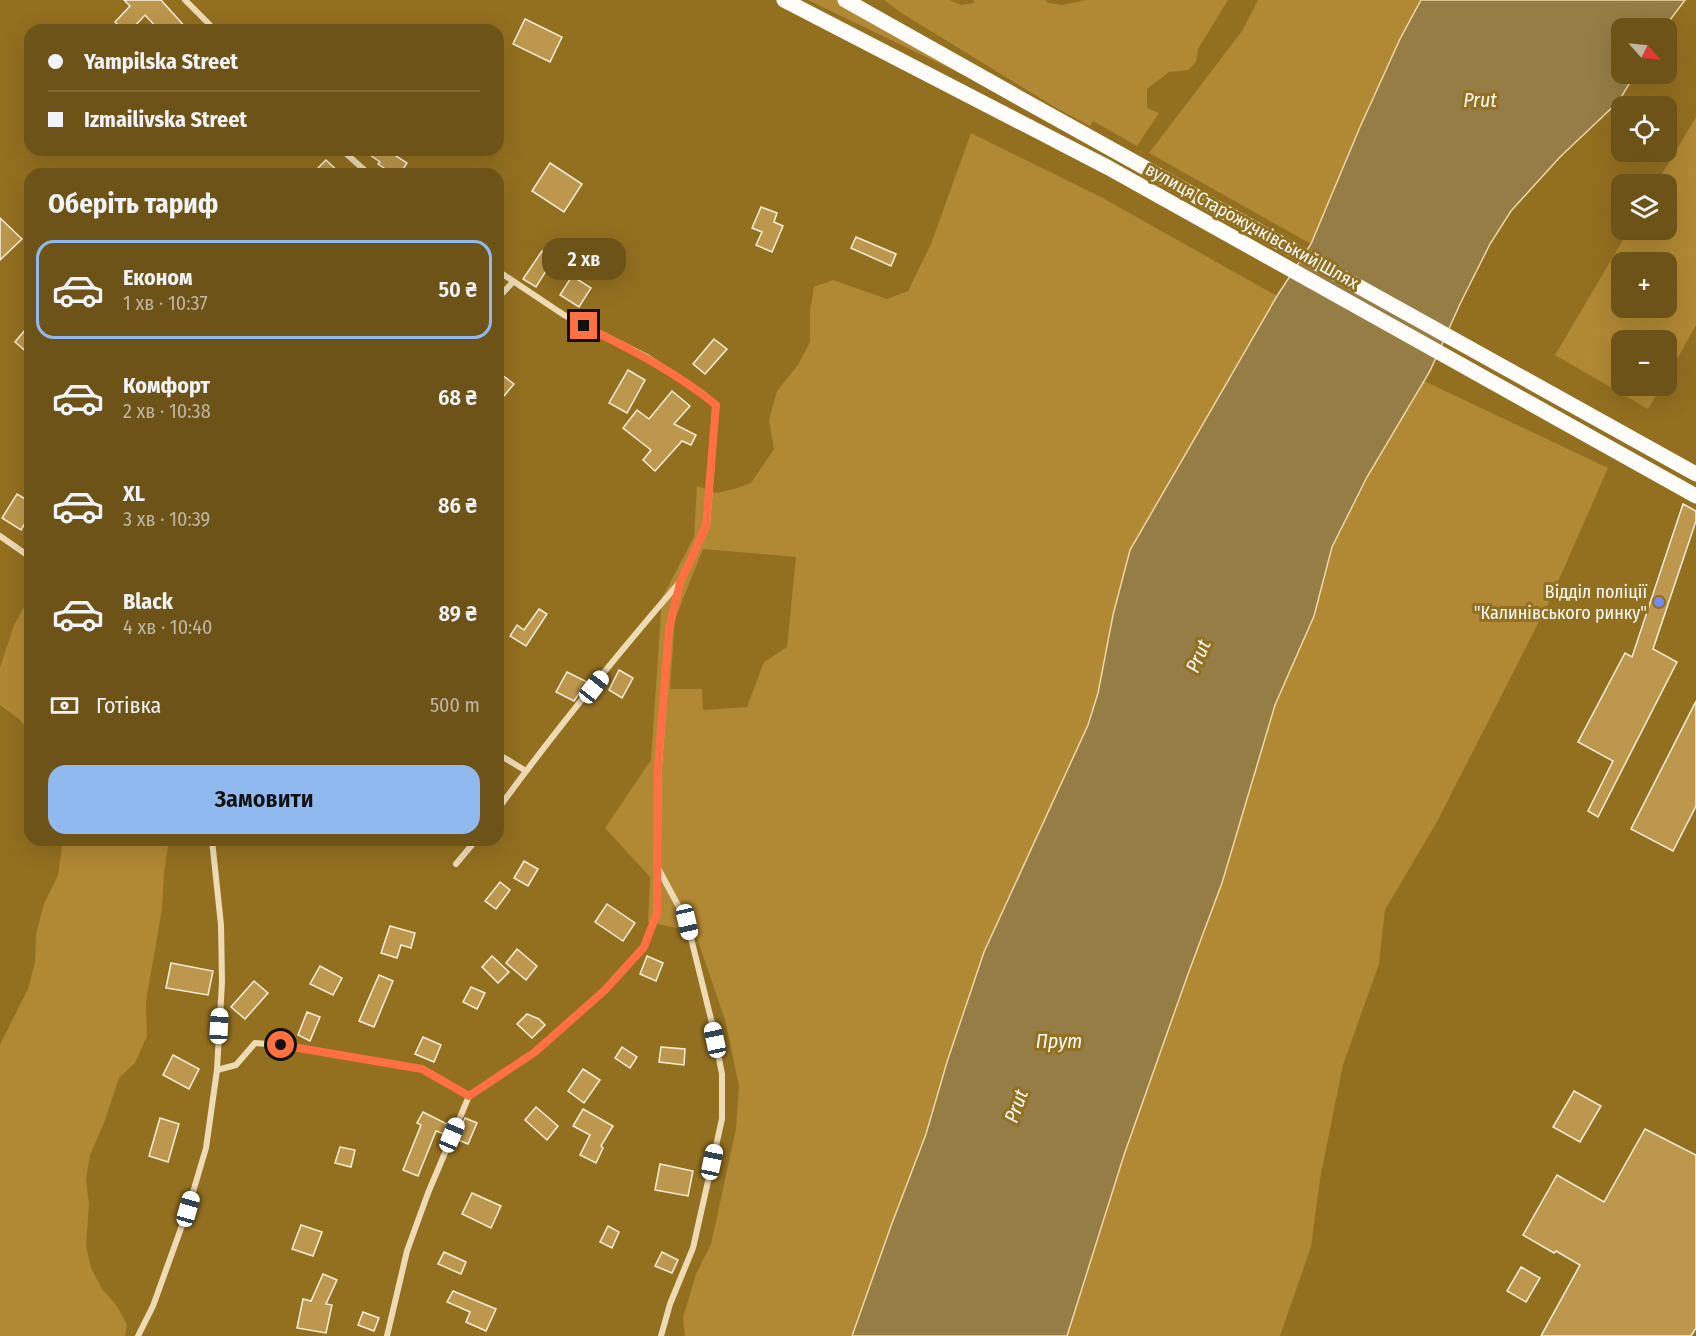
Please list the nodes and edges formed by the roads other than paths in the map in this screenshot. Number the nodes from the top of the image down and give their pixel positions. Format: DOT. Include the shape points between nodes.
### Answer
graph roads {
  1 [pos="185,0"];
  2 [pos="784,0"];
  3 [pos="845,0"];
  4 [pos="209,24"];
  5 [pos="349,156"];
  6 [pos="362,168"];
  7 [pos="504,275"];
  8 [pos="513,282"];
  9 [pos="504,292"];
  10 [pos="1696,474"];
  11 [pos="1696,496"];
  12 [pos="0,536"];
  13 [pos="24,553"];
  14 [pos="680,583"];
  15 [pos="504,757"];
  16 [pos="526,771"];
  17 [pos="504,801"];
  18 [pos="213,846"];
  19 [pos="471,846"];
  20 [pos="456,864"];
  21 [pos="658,868"];
  22 [pos="217,1070"];
  23 [pos="469,1096"];
  24 [pos="138,1336"];
  25 [pos="387,1336"];
  26 [pos="661,1336"];
  1 -- 4 [label="street"];
  2 -- 11 [label="main road, вулиця Старожучківський Шлях" via="1109,168"];
  3 -- 10 [label="main road, вулиця Старожучківський Шлях"];
  5 -- 6 [label="street"];
  7 -- 8 [label="street"];
  8 -- 9 [label="street"];
  8 -- 14 [label="street" via="564,315 647,357 716,405 706,526"];
  12 -- 13 [label="street"];
  14 -- 16 [label="street"];
  14 -- 21 [label="street" via="669,629 658,766"];
  15 -- 16 [label="street"];
  16 -- 17 [label="street"];
  18 -- 22 [label="street" via="221,925"];
  19 -- 20 [label="street"];
  21 -- 23 [label="street" via="657,913 644,947 605,990 535,1052"];
  21 -- 26 [label="street" via="687,922 722,1074 722,1119 693,1248 669,1304"];
  22 -- 23 [label="street" via="236,1065 255,1043 281,1045 422,1069"];
  22 -- 24 [label="street" via="206,1148 188,1209"];
  23 -- 25 [label="street" via="407,1251"];
}
